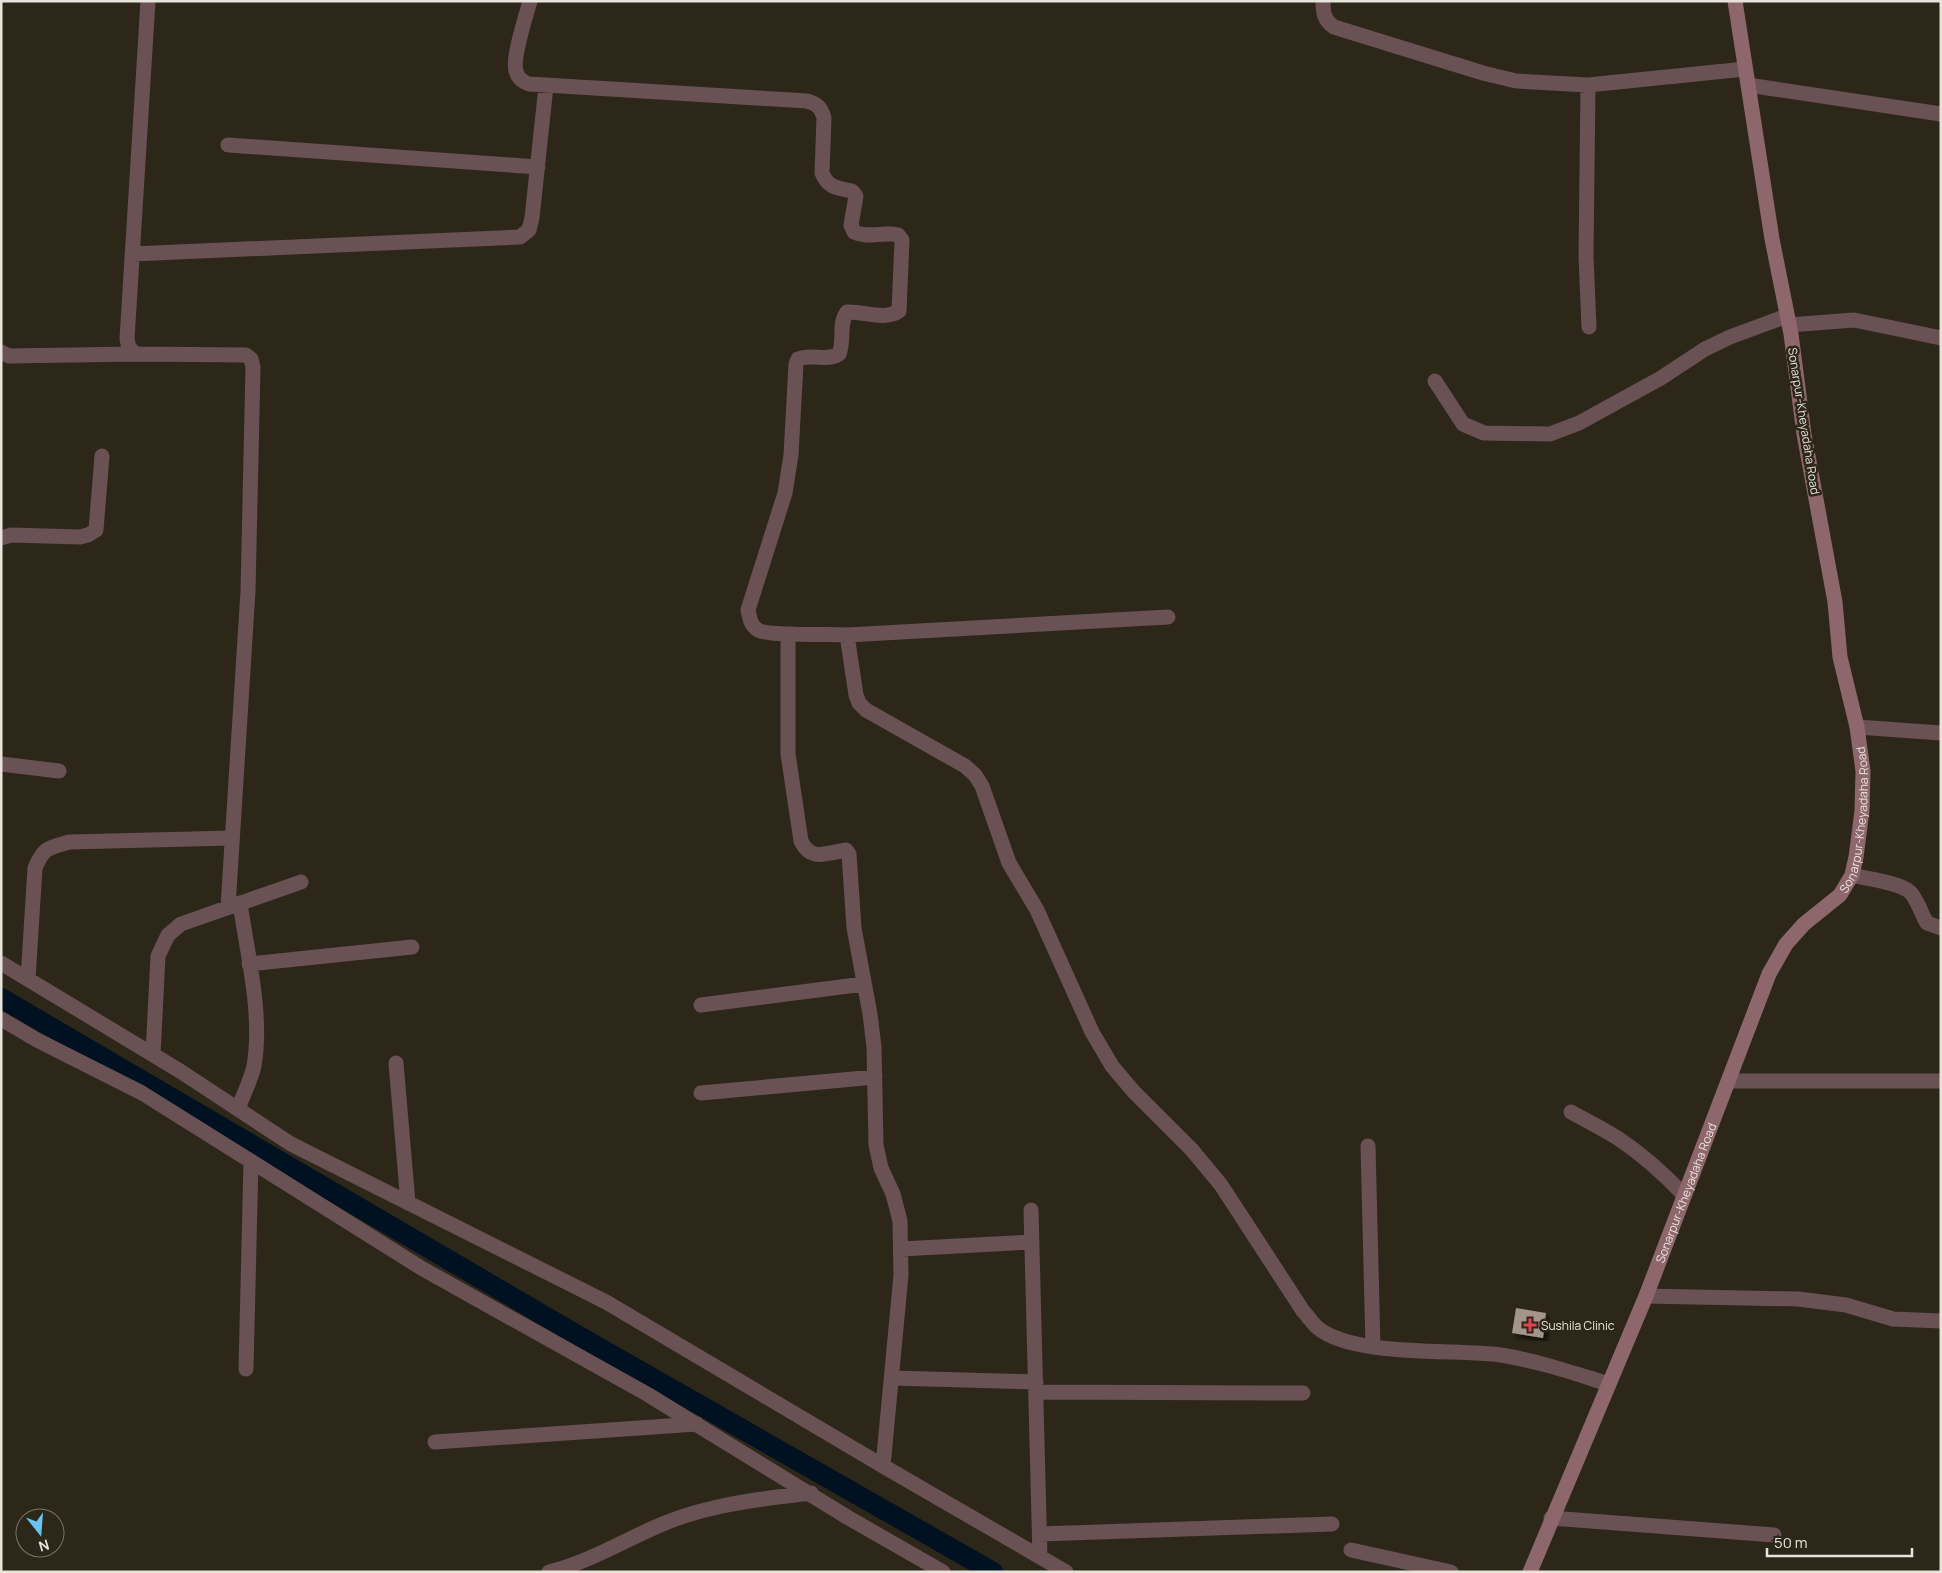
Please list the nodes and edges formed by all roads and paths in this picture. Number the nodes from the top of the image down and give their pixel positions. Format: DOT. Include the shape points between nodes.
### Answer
graph roads {
  1 [pos="148,1"];
  2 [pos="530,1"];
  3 [pos="1323,1"];
  4 [pos="1735,1"];
  5 [pos="1745,69"];
  6 [pos="1588,85"];
  7 [pos="1748,85"];
  8 [pos="546,86"];
  9 [pos="1941,114"];
  10 [pos="228,145"];
  11 [pos="538,167"];
  12 [pos="132,254"];
  13 [pos="1788,320"];
  14 [pos="1589,327"];
  15 [pos="1941,338"];
  16 [pos="1,352"];
  17 [pos="136,354"];
  18 [pos="1435,381"];
  19 [pos="102,456"];
  20 [pos="1,538"];
  21 [pos="1168,617"];
  22 [pos="788,634"];
  23 [pos="846,634"];
  24 [pos="1858,727"];
  25 [pos="1941,733"];
  26 [pos="1,764"];
  27 [pos="59,771"];
  28 [pos="232,838"];
  29 [pos="1852,875"];
  30 [pos="301,882"];
  31 [pos="234,905"];
  32 [pos="1941,928"];
  33 [pos="412,947"];
  34 [pos="1,963"];
  35 [pos="249,964"];
  36 [pos="28,979"];
  37 [pos="864,984"];
  38 [pos="701,1005"];
  39 [pos="1,1019"];
  40 [pos="153,1054"];
  41 [pos="396,1063"];
  42 [pos="875,1077"];
  43 [pos="1729,1081"];
  44 [pos="1941,1082"];
  45 [pos="701,1093"];
  46 [pos="238,1109"];
  47 [pos="1571,1112"];
  48 [pos="1368,1146"];
  49 [pos="251,1161"];
  50 [pos="1684,1195"];
  51 [pos="408,1203"];
  52 [pos="1031,1210"];
  53 [pos="1032,1242"];
  54 [pos="901,1248"];
  55 [pos="1646,1296"];
  56 [pos="1941,1321"];
  57 [pos="1373,1347"];
  58 [pos="246,1369"];
  59 [pos="892,1378"];
  60 [pos="1609,1384"];
  61 [pos="1036,1387"];
  62 [pos="1303,1393"];
  63 [pos="697,1424"];
  64 [pos="435,1442"];
  65 [pos="883,1466"];
  66 [pos="811,1493"];
  67 [pos="1551,1518"];
  68 [pos="1332,1524"];
  69 [pos="1040,1534"];
  70 [pos="1774,1535"];
  71 [pos="1351,1550"];
  72 [pos="1040,1557"];
  73 [pos="549,1572"];
  74 [pos="943,1572"];
  75 [pos="1066,1572"];
  76 [pos="1451,1572"];
  77 [pos="1530,1572"];
  1 -- 12 [label="street"];
  2 -- 8 [label="street" via="515,59 516,71 521,81"];
  3 -- 6 [label="street" via="1327,22 1334,27 1516,81"];
  4 -- 5 [label="main road, Sonarpur-Kheyadaha Road"];
  5 -- 6 [label="street"];
  5 -- 7 [label="main road, Sonarpur-Kheyadaha Road"];
  6 -- 14 [label="street" via="1586,256"];
  7 -- 9 [label="street"];
  7 -- 13 [label="main road, Sonarpur-Kheyadaha Road"];
  8 -- 11 [label="street"];
  8 -- 22 [label="street" via="807,101 818,105 824,118 822,173 830,186 852,191 856,196 854,232 860,235 891,233 902,240 899,312 887,316 846,312 840,354 828,358 804,356 796,364 789,474 748,610 750,622 759,631"];
  10 -- 11 [label="street"];
  11 -- 12 [label="street" via="529,230 520,237"];
  12 -- 17 [label="street" via="127,339 129,348"];
  13 -- 15 [label="street" via="1854,320"];
  13 -- 18 [label="street" via="1730,337 1579,423 1550,434 1484,432 1463,424"];
  13 -- 24 [label="main road, Sonarpur-Kheyadaha Road" via="1804,434 1835,602 1840,656"];
  16 -- 17 [label="street" via="9,356"];
  17 -- 28 [label="street" via="246,355 251,359 253,368 248,591"];
  19 -- 20 [label="street" via="96,530 80,537 11,534"];
  21 -- 23 [label="street"];
  22 -- 23 [label="street"];
  22 -- 37 [label="street" via="788,754 801,841 811,854 846,850 849,854 854,928"];
  23 -- 57 [label="street" via="859,703 976,775 1009,863 1037,910 1092,1032 1112,1066 1221,1185 1318,1328 1341,1339"];
  24 -- 25 [label="street"];
  24 -- 29 [label="main road, Sonarpur-Kheyadaha Road" via="1863,771 1862,811"];
  26 -- 27 [label="street"];
  28 -- 31 [label="street"];
  28 -- 36 [label="street" via="69,842 42,853 35,868"];
  29 -- 32 [label="street" via="1902,887 1915,899 1927,923"];
  29 -- 43 [label="main road, Sonarpur-Kheyadaha Road" via="1840,895 1804,924 1786,944 1769,974"];
  30 -- 31 [label="street"];
  31 -- 35 [label="street"];
  31 -- 40 [label="street" via="181,924 168,935 158,956"];
  33 -- 35 [label="street"];
  34 -- 36 [label="street"];
  35 -- 46 [label="street" via="257,1040 254,1068"];
  36 -- 40 [label="street"];
  37 -- 38 [label="street"];
  37 -- 42 [label="street" via="872,1025"];
  39 -- 49 [label="street" via="142,1093"];
  40 -- 46 [label="street"];
  41 -- 51 [label="street"];
  42 -- 45 [label="street"];
  42 -- 54 [label="street" via="876,1145 900,1221"];
  43 -- 44 [label="street"];
  43 -- 50 [label="main road, Sonarpur-Kheyadaha Road"];
  46 -- 51 [label="street" via="290,1144"];
  47 -- 50 [label="street" via="1618,1138 1660,1170"];
  48 -- 57 [label="street"];
  49 -- 58 [label="street"];
  49 -- 63 [label="street" via="423,1269"];
  50 -- 55 [label="main road, Sonarpur-Kheyadaha Road"];
  51 -- 65 [label="street" via="606,1302"];
  52 -- 53 [label="street"];
  53 -- 54 [label="street"];
  53 -- 61 [label="street"];
  54 -- 59 [label="street"];
  55 -- 56 [label="street" via="1798,1300 1846,1305 1893,1319"];
  55 -- 60 [label="main road, Sonarpur-Kheyadaha Road"];
  57 -- 60 [label="street" via="1502,1356 1544,1364"];
  59 -- 61 [label="street"];
  59 -- 65 [label="street"];
  60 -- 67 [label="main road, Sonarpur-Kheyadaha Road"];
  61 -- 62 [label="street"];
  61 -- 69 [label="street"];
  63 -- 64 [label="street"];
  63 -- 66 [label="street"];
  65 -- 72 [label="street"];
  66 -- 73 [label="street" via="720,1506 668,1522 573,1566"];
  66 -- 74 [label="street"];
  67 -- 70 [label="street"];
  67 -- 77 [label="main road, Sonarpur-Kheyadaha Road"];
  68 -- 69 [label="street"];
  69 -- 72 [label="street"];
  71 -- 76 [label="street"];
  72 -- 75 [label="street"];
}
